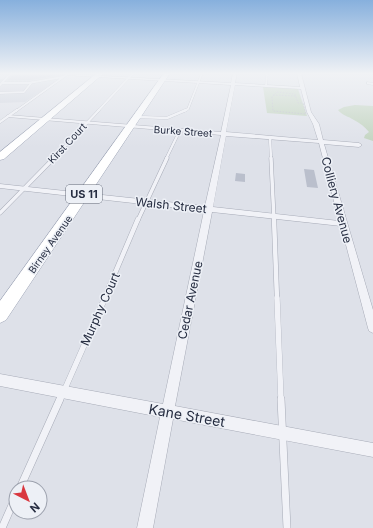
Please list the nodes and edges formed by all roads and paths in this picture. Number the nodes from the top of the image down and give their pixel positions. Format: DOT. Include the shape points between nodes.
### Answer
graph roads {
  1 [pos="33,98"];
  2 [pos="72,98"];
  3 [pos="109,98"];
  4 [pos="150,98"];
  5 [pos="193,98"];
  6 [pos="230,98"];
  7 [pos="273,98"];
  8 [pos="296,98"];
  9 [pos="305,98"];
  10 [pos="8,116"];
  11 [pos="46,119"];
  12 [pos="0,122"];
  13 [pos="86,122"];
  14 [pos="134,122"];
  15 [pos="180,130"];
  16 [pos="224,133"];
  17 [pos="270,137"];
  18 [pos="321,142"];
  19 [pos="359,145"];
  20 [pos="0,158"];
  21 [pos="0,186"];
  22 [pos="23,189"];
  23 [pos="83,196"];
  24 [pos="146,203"];
  25 [pos="209,209"];
  26 [pos="0,213"];
  27 [pos="274,217"];
  28 [pos="343,224"];
  29 [pos="0,315"];
  30 [pos="373,328"];
  31 [pos="0,380"];
  32 [pos="62,393"];
  33 [pos="167,410"];
  34 [pos="284,433"];
  35 [pos="373,450"];
  36 [pos="24,480"];
  37 [pos="8,514"];
  38 [pos="2,528"];
  39 [pos="145,528"];
  40 [pos="287,528"];
  1 -- 10 [label="lane"];
  2 -- 11 [label="main road"];
  3 -- 13 [label="lane, Kirst Court"];
  4 -- 14 [label="main road, Birney Avenue / US 11"];
  5 -- 14 [label="lane" via="190,107 183,112 167,118"];
  6 -- 16 [label="street, Cedar Avenue"];
  7 -- 8 [label="path" via="273,112 306,114 304,104 298,103"];
  9 -- 18 [label="street, Colliery Avenue"];
  10 -- 11 [label="street, Burke Street"];
  10 -- 12 [label="lane"];
  11 -- 13 [label="street, Burke Street"];
  11 -- 20 [label="main road"];
  13 -- 14 [label="street, Burke Street"];
  13 -- 22 [label="lane, Kirst Court"];
  14 -- 15 [label="street, Burke Street"];
  14 -- 23 [label="main road, Birney Avenue / US 11"];
  15 -- 16 [label="street, Burke Street"];
  15 -- 24 [label="lane, Murphy Court"];
  16 -- 17 [label="street, Burke Street"];
  16 -- 25 [label="street, Cedar Avenue"];
  17 -- 18 [label="street, Burke Street"];
  17 -- 27 [label="lane"];
  18 -- 19 [label="street, Burke Street"];
  18 -- 28 [label="street, Colliery Avenue"];
  21 -- 22 [label="street, Walsh Street"];
  22 -- 23 [label="street, Walsh Street"];
  22 -- 26 [label="lane, Kirst Court"];
  23 -- 24 [label="street, Walsh Street"];
  23 -- 29 [label="main road, Birney Avenue / US 11"];
  24 -- 25 [label="street, Walsh Street"];
  24 -- 32 [label="lane, Murphy Court"];
  25 -- 27 [label="street, Walsh Street"];
  25 -- 33 [label="street, Cedar Avenue"];
  27 -- 28 [label="street, Walsh Street"];
  27 -- 34 [label="lane"];
  28 -- 30 [label="street, Colliery Avenue"];
  31 -- 32 [label="street, Kane Street"];
  32 -- 33 [label="street, Kane Street"];
  32 -- 36 [label="lane, Murphy Court"];
  33 -- 34 [label="street, Kane Street"];
  33 -- 39 [label="street, Cedar Avenue"];
  34 -- 35 [label="street, Kane Street"];
  34 -- 40 [label="lane"];
  37 -- 38 [label="lane"];
}
